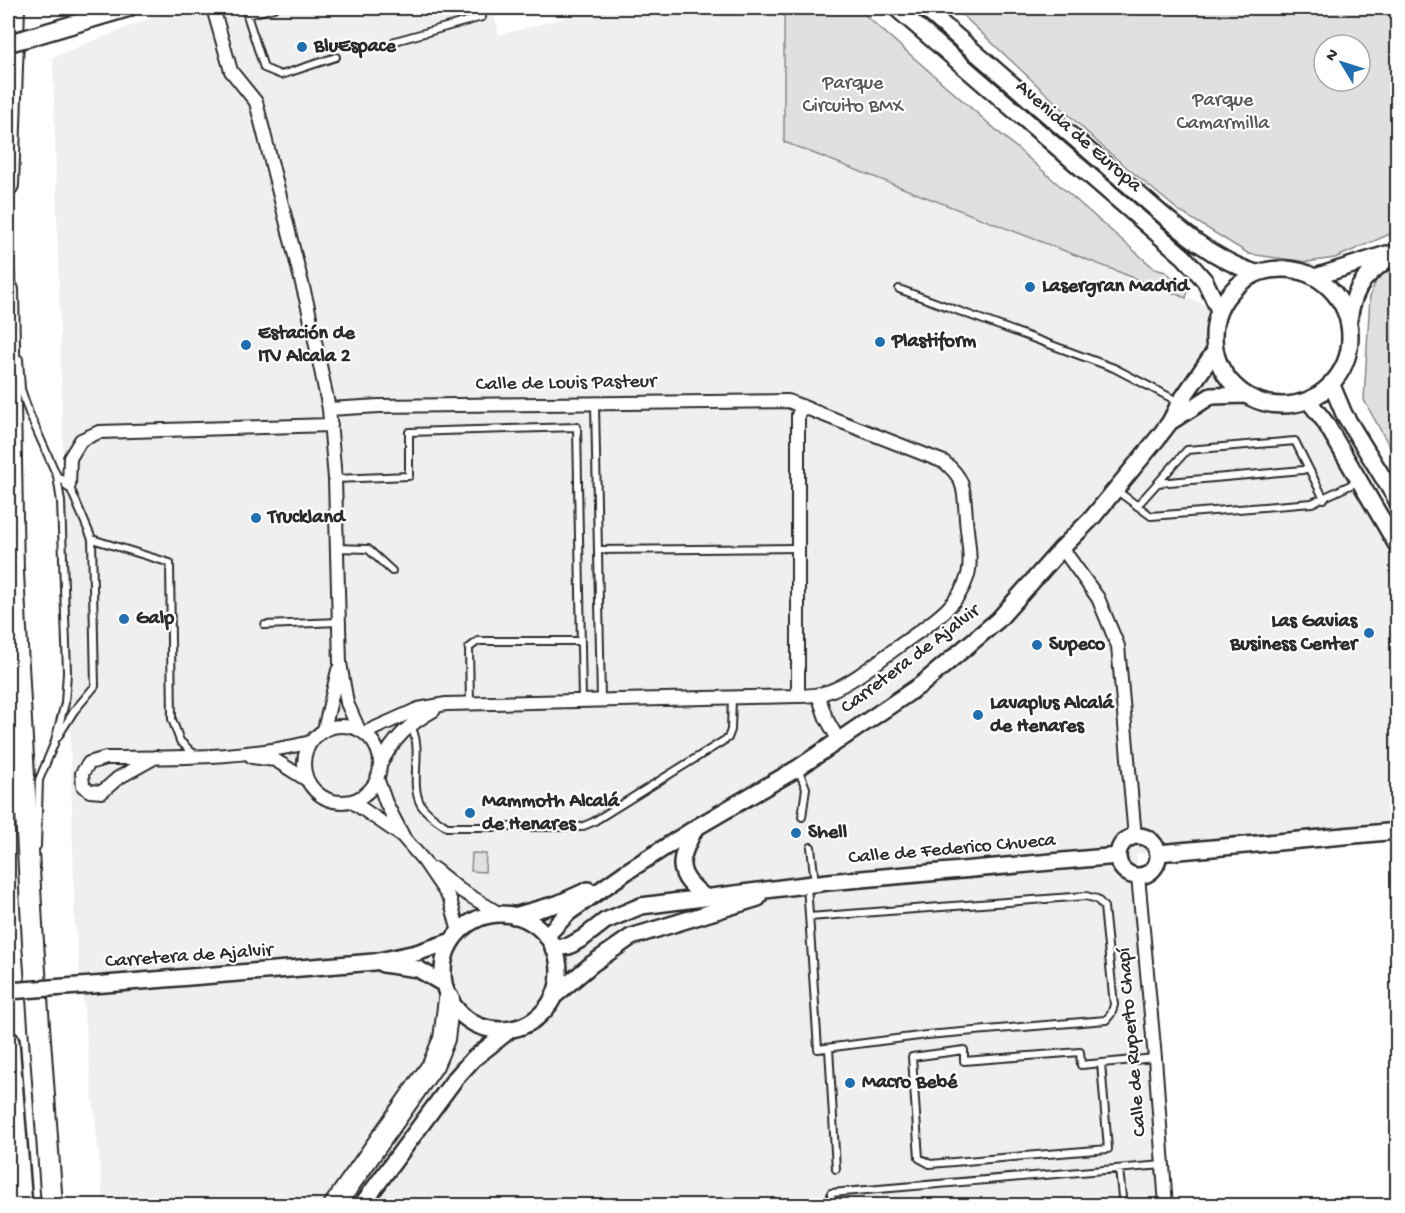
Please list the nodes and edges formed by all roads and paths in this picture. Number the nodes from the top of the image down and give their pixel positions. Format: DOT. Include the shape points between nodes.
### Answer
graph roads {
  1 [pos="14,8"];
  2 [pos="128,8"];
  3 [pos="213,8"];
  4 [pos="274,8"];
  5 [pos="480,8"];
  6 [pos="896,8"];
  7 [pos="924,8"];
  8 [pos="395,42"];
  9 [pos="8,43"];
  10 [pos="336,57"];
  11 [pos="8,185"];
  12 [pos="8,243"];
  13 [pos="1398,250"];
  14 [pos="1256,273"];
  15 [pos="1315,277"];
  16 [pos="898,289"];
  17 [pos="8,290"];
  18 [pos="1219,310"];
  19 [pos="1349,322"];
  20 [pos="17,344"];
  21 [pos="1215,351"];
  22 [pos="18,355"];
  23 [pos="1331,383"];
  24 [pos="1246,395"];
  25 [pos="1308,400"];
  26 [pos="1180,402"];
  27 [pos="595,403"];
  28 [pos="802,406"];
  29 [pos="329,409"];
  30 [pos="1170,422"];
  31 [pos="331,425"];
  32 [pos="1308,467"];
  33 [pos="57,476"];
  34 [pos="335,479"];
  35 [pos="1359,481"];
  36 [pos="1158,483"];
  37 [pos="69,485"];
  38 [pos="1115,489"];
  39 [pos="1324,499"];
  40 [pos="1398,502"];
  41 [pos="1137,506"];
  42 [pos="92,539"];
  43 [pos="1398,547"];
  44 [pos="337,548"];
  45 [pos="798,548"];
  46 [pos="1062,548"];
  47 [pos="598,550"];
  48 [pos="392,571"];
  49 [pos="339,622"];
  50 [pos="265,625"];
  51 [pos="581,641"];
  52 [pos="339,663"];
  53 [pos="818,695"];
  54 [pos="798,696"];
  55 [pos="732,698"];
  56 [pos="601,700"];
  57 [pos="582,701"];
  58 [pos="470,703"];
  59 [pos="446,704"];
  60 [pos="410,725"];
  61 [pos="324,730"];
  62 [pos="362,732"];
  63 [pos="839,741"];
  64 [pos="311,742"];
  65 [pos="54,744"];
  66 [pos="233,755"];
  67 [pos="196,756"];
  68 [pos="156,757"];
  69 [pos="380,765"];
  70 [pos="798,768"];
  71 [pos="377,778"];
  72 [pos="307,780"];
  73 [pos="351,801"];
  74 [pos="802,817"];
  75 [pos="697,826"];
  76 [pos="1398,831"];
  77 [pos="1135,837"];
  78 [pos="404,838"];
  79 [pos="811,847"];
  80 [pos="37,850"];
  81 [pos="1158,853"];
  82 [pos="1118,856"];
  83 [pos="36,861"];
  84 [pos="424,861"];
  85 [pos="626,872"];
  86 [pos="1138,876"];
  87 [pos="811,884"];
  88 [pos="789,888"];
  89 [pos="706,898"];
  90 [pos="507,915"];
  91 [pos="809,917"];
  92 [pos="455,936"];
  93 [pos="550,942"];
  94 [pos="33,943"];
  95 [pos="374,962"];
  96 [pos="8,991"];
  97 [pos="446,992"];
  98 [pos="553,997"];
  99 [pos="511,1029"];
  100 [pos="8,1042"];
  101 [pos="829,1048"];
  102 [pos="1155,1058"];
  103 [pos="1101,1063"];
  104 [pos="1163,1165"];
  105 [pos="1119,1168"];
  106 [pos="836,1170"];
  107 [pos="21,1206"];
  108 [pos="52,1206"];
  109 [pos="334,1206"];
  110 [pos="361,1206"];
  111 [pos="832,1206"];
  112 [pos="1123,1206"];
  113 [pos="1166,1206"];
  1 -- 11 [label="highway"];
  2 -- 9 [label="main road, bridge"];
  3 -- 29 [label="street" via="231,71 256,102 308,307"];
  4 -- 10 [label="lane" via="247,15 264,68 280,75"];
  5 -- 8 [label="lane" via="482,17"];
  6 -- 18 [label="street, Avenida de Europa" via="1184,256 1205,281"];
  7 -- 14 [label="street, Avenida de Europa" via="1199,244 1225,261"];
  12 -- 20 [label="lane"];
  13 -- 15 [label="street"];
  13 -- 19 [label="street" via="1368,274 1357,290"];
  14 -- 15 [label="street" via="1276,268"];
  14 -- 18 [label="street" via="1240,282"];
  15 -- 19 [label="street" via="1337,296"];
  16 -- 26 [label="lane" via="1114,368"];
  17 -- 94 [label="highway" via="14,573"];
  18 -- 21 [label="street" via="1214,330"];
  19 -- 23 [label="street" via="1346,362"];
  21 -- 24 [label="street" via="1226,376"];
  21 -- 26 [label="street, Carretera de Ajalvir"];
  22 -- 33 [label="lane" via="21,389"];
  23 -- 25 [label="street"];
  23 -- 40 [label="street" via="1344,414"];
  24 -- 25 [label="street" via="1269,404"];
  24 -- 30 [label="street, Carretera de Ajalvir" via="1210,396"];
  25 -- 35 [label="street"];
  26 -- 30 [label="street, Carretera de Ajalvir"];
  27 -- 28 [label="street, Calle de Louis Pasteur" via="775,400"];
  27 -- 29 [label="street, Calle de Louis Pasteur"];
  27 -- 47 [label="lane"];
  28 -- 45 [label="street" via="798,415"];
  28 -- 53 [label="street, Calle de Louis Pasteur" via="944,462 955,471 962,480 969,561 968,576 946,610 864,672"];
  29 -- 31 [label="street"];
  30 -- 38 [label="street, Carretera de Ajalvir"];
  31 -- 34 [label="street"];
  31 -- 37 [label="street" via="99,432 81,440 70,458"];
  32 -- 36 [label="lane"];
  32 -- 36 [label="lane" via="1295,441 1187,450"];
  32 -- 39 [label="lane"];
  33 -- 37 [label="lane"];
  33 -- 65 [label="lane" via="66,672 65,703"];
  34 -- 44 [label="street"];
  34 -- 51 [label="lane" via="409,477 409,432 577,428"];
  35 -- 39 [label="lane"];
  35 -- 43 [label="street"];
  36 -- 41 [label="lane"];
  37 -- 42 [label="lane"];
  38 -- 41 [label="lane"];
  38 -- 46 [label="street, Carretera de Ajalvir"];
  39 -- 41 [label="lane" via="1151,516"];
  42 -- 65 [label="lane" via="95,686"];
  42 -- 67 [label="lane" via="170,563 172,719 180,741"];
  44 -- 48 [label="lane" via="368,549"];
  44 -- 49 [label="street"];
  45 -- 47 [label="lane"];
  45 -- 54 [label="street"];
  46 -- 63 [label="street, Carretera de Ajalvir" via="998,620 922,684"];
  46 -- 77 [label="street" via="1098,598 1118,646"];
  47 -- 56 [label="lane"];
  49 -- 50 [label="lane"];
  49 -- 52 [label="street"];
  51 -- 57 [label="lane"];
  51 -- 58 [label="lane" via="478,641 469,648"];
  52 -- 61 [label="street"];
  52 -- 62 [label="street" via="347,703"];
  53 -- 54 [label="street, Calle de Louis Pasteur"];
  53 -- 63 [label="street"];
  54 -- 55 [label="street, Calle de Louis Pasteur"];
  55 -- 56 [label="street, Calle de Louis Pasteur"];
  55 -- 60 [label="lane" via="728,738 581,827 447,827 422,806 417,795 416,734"];
  56 -- 57 [label="street, Calle de Louis Pasteur"];
  57 -- 58 [label="street, Calle de Louis Pasteur"];
  58 -- 59 [label="street, Calle de Louis Pasteur"];
  59 -- 60 [label="street, Calle de Louis Pasteur"];
  59 -- 62 [label="street, Calle de Louis Pasteur" via="417,710"];
  60 -- 69 [label="street, Calle de Louis Pasteur" via="392,743"];
  61 -- 62 [label="street" via="348,726"];
  61 -- 64 [label="street"];
  62 -- 69 [label="street" via="373,742"];
  63 -- 70 [label="street, Carretera de Ajalvir"];
  64 -- 66 [label="street"];
  64 -- 72 [label="street" via="305,754"];
  65 -- 80 [label="lane" via="39,780"];
  66 -- 67 [label="street"];
  66 -- 72 [label="street" via="275,760"];
  67 -- 68 [label="street"];
  68 -- 68 [label="street" via="106,758 89,763 81,772 83,786 102,792 118,778"];
  69 -- 71 [label="street"];
  70 -- 74 [label="lane" via="806,788"];
  70 -- 75 [label="street, Carretera de Ajalvir"];
  71 -- 73 [label="street" via="362,796"];
  71 -- 78 [label="street"];
  72 -- 73 [label="street" via="325,798"];
  73 -- 78 [label="street"];
  75 -- 85 [label="street, Carretera de Ajalvir"];
  75 -- 89 [label="street" via="686,846 682,873 689,885"];
  76 -- 81 [label="street"];
  77 -- 81 [label="street" via="1150,840"];
  77 -- 82 [label="street" via="1122,844"];
  78 -- 84 [label="street"];
  79 -- 87 [label="lane"];
  81 -- 86 [label="street" via="1153,870"];
  82 -- 86 [label="street" via="1124,871"];
  82 -- 87 [label="street, Calle de Federico Chueca"];
  83 -- 94 [label="lane"];
  84 -- 90 [label="street" via="460,890"];
  84 -- 92 [label="street" via="450,899"];
  85 -- 90 [label="street, Carretera de Ajalvir" via="557,904"];
  85 -- 93 [label="street, Carretera de Ajalvir" via="567,913"];
  86 -- 102 [label="street, Calle de Ruperto Chapí"];
  87 -- 88 [label="street, Calle de Federico Chueca"];
  87 -- 91 [label="lane"];
  88 -- 89 [label="street"];
  88 -- 98 [label="street" via="631,937"];
  89 -- 93 [label="street" via="641,906 605,921 570,946"];
  90 -- 92 [label="street" via="485,916"];
  90 -- 93 [label="street" via="532,923"];
  91 -- 101 [label="lane" via="818,1049"];
  91 -- 101 [label="lane" via="1086,896 1097,899 1104,907 1114,1005 1106,1020 927,1035"];
  92 -- 95 [label="street, Carretera de Ajalvir" via="416,953"];
  92 -- 97 [label="street" via="444,962"];
  93 -- 98 [label="street" via="558,964"];
  94 -- 108 [label="highway"];
  95 -- 96 [label="street, Carretera de Ajalvir, bridge"];
  95 -- 97 [label="street, Carretera de Ajalvir" via="418,969"];
  97 -- 99 [label="street" via="460,1014 475,1025"];
  97 -- 109 [label="highway" via="444,1039 433,1065"];
  98 -- 99 [label="street" via="536,1018"];
  99 -- 110 [label="street" via="455,1079"];
  100 -- 107 [label="highway"];
  101 -- 106 [label="lane"];
  102 -- 103 [label="lane"];
  102 -- 104 [label="street, Calle de Ruperto Chapí"];
  103 -- 103 [label="lane" via="1081,1065 1080,1052 964,1061 964,1050 912,1057 919,1158 930,1164 1108,1149"];
  104 -- 105 [label="lane"];
  104 -- 113 [label="street, Calle de Ruperto Chapí"];
  105 -- 111 [label="lane" via="831,1192"];
  105 -- 112 [label="lane"];
}
